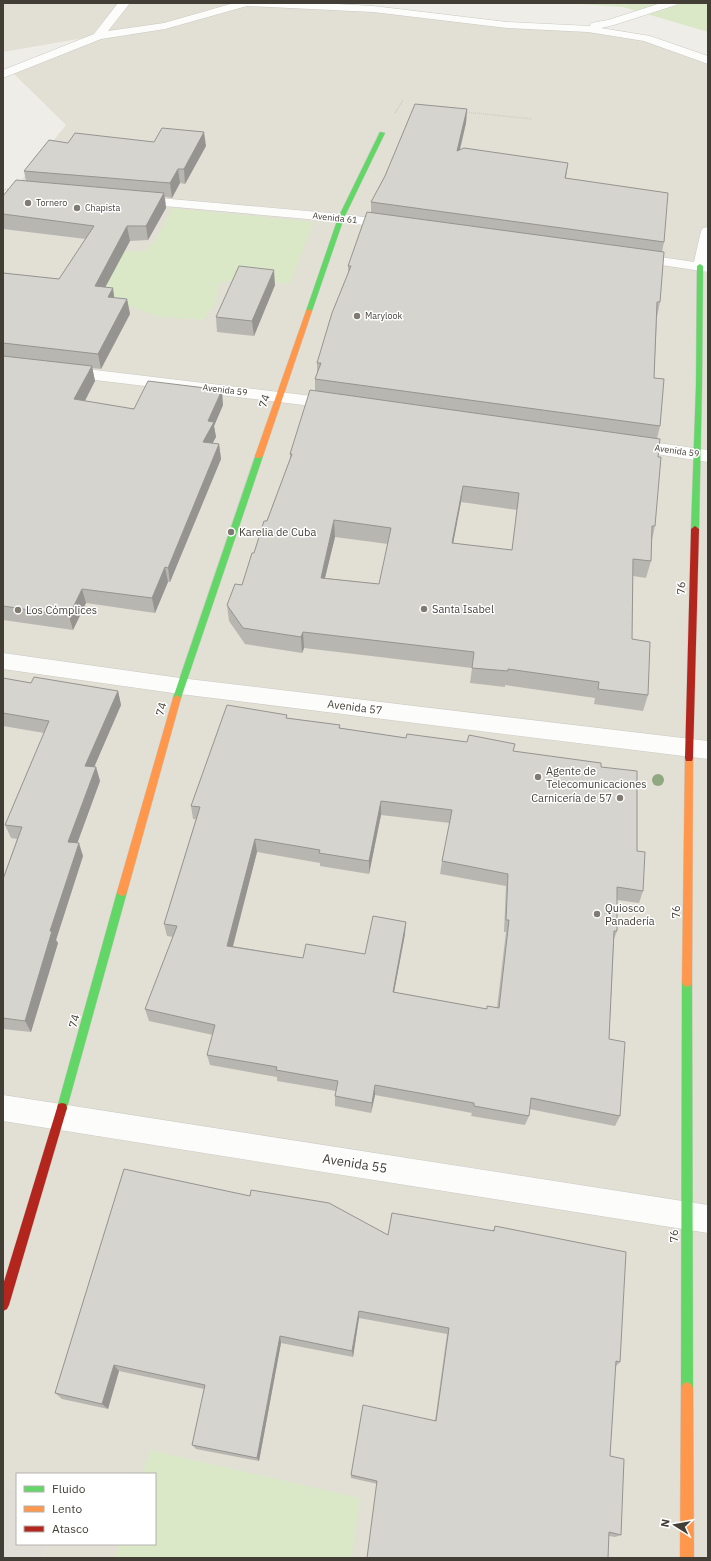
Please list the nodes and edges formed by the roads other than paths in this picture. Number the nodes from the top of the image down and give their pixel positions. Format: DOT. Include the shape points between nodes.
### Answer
graph roads {
  1 [pos="124,3"];
  2 [pos="672,3"];
  3 [pos="576,28"];
  4 [pos="98,36"];
  5 [pos="708,60"];
  6 [pos="6,71"];
  7 [pos="382,133"];
  8 [pos="119,198"];
  9 [pos="341,218"];
  10 [pos="403,226"];
  11 [pos="708,232"];
  12 [pos="622,256"];
  13 [pos="704,267"];
  14 [pos="3,364"];
  15 [pos="704,385"];
  16 [pos="278,396"];
  17 [pos="349,406"];
  18 [pos="610,442"];
  19 [pos="702,455"];
  20 [pos="3,661"];
  21 [pos="180,686"];
  22 [pos="698,749"];
  23 [pos="3,1108"];
  24 [pos="59,1117"];
  25 [pos="697,1217"];
  26 [pos="3,1305"];
  27 [pos="687,1558"];
  1 -- 4 [label="street"];
  2 -- 3 [label="street" via="610,23"];
  3 -- 4 [label="street" via="507,25 372,10 247,3 165,26"];
  3 -- 5 [label="street" via="646,38"];
  4 -- 6 [label="street"];
  7 -- 9 [label="street, 74"];
  8 -- 9 [label="street, Avenida 61"];
  9 -- 10 [label="street, Avenida 61"];
  9 -- 16 [label="street, 74"];
  11 -- 13 [label="lane"];
  12 -- 13 [label="street"];
  13 -- 15 [label="street, 76"];
  14 -- 16 [label="street, Avenida 59"];
  15 -- 19 [label="street, 76"];
  16 -- 17 [label="street, Avenida 59"];
  16 -- 21 [label="street, 74"];
  18 -- 19 [label="street, Avenida 59"];
  19 -- 22 [label="street, 76"];
  20 -- 21 [label="street, Avenida 57"];
  21 -- 22 [label="street, Avenida 57"];
  21 -- 24 [label="street, 74"];
  22 -- 25 [label="street, 76"];
  23 -- 24 [label="street, Avenida 55"];
  24 -- 25 [label="street, Avenida 55"];
  24 -- 26 [label="street, 74"];
  25 -- 27 [label="street, 76"];
}
